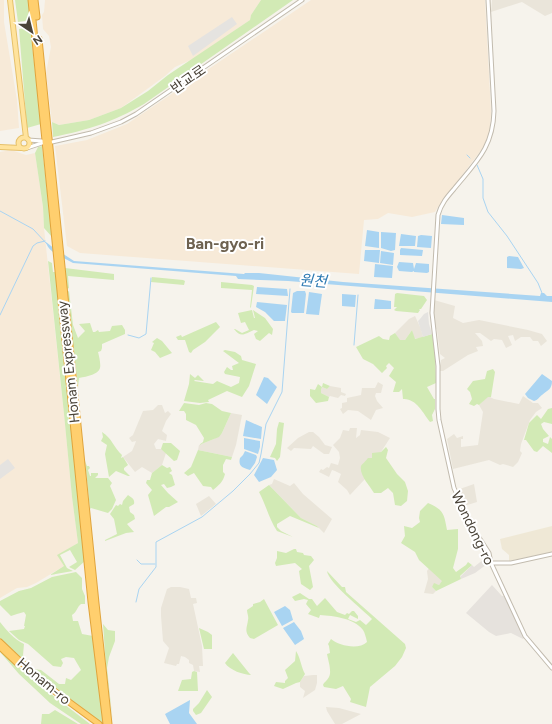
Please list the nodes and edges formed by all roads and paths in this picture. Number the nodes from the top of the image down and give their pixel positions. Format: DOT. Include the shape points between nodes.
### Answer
graph roads {
  1 [pos="10,0"];
  2 [pos="31,0"];
  3 [pos="35,0"];
  4 [pos="302,0"];
  5 [pos="488,0"];
  6 [pos="23,123"];
  7 [pos="27,139"];
  8 [pos="20,140"];
  9 [pos="52,141"];
  10 [pos="0,147"];
  11 [pos="21,148"];
  12 [pos="27,148"];
  13 [pos="552,554"];
  14 [pos="491,563"];
  15 [pos="0,642"];
  16 [pos="0,647"];
  17 [pos="552,668"];
  18 [pos="91,721"];
  19 [pos="99,724"];
  20 [pos="106,724"];
  21 [pos="109,724"];
  1 -- 6 [label="main road"];
  2 -- 20 [label="highway, Honam Expressway" via="91,602"];
  3 -- 21 [label="highway, Honam Expressway"];
  4 -- 9 [label="street, 반교로" via="136,114 106,128"];
  5 -- 14 [label="street, Wondong-ro" via="494,111 491,137 482,153 444,201 438,215 432,323 438,366 439,420 454,488 473,528 489,553"];
  6 -- 7 [label="main road"];
  6 -- 8 [label="main road"];
  7 -- 8 [label="main road"];
  7 -- 12 [label="main road"];
  7 -- 12 [label="street" via="42,142"];
  8 -- 10 [label="main road"];
  8 -- 11 [label="main road" via="18,144"];
  10 -- 11 [label="main road"];
  11 -- 12 [label="main road"];
  13 -- 14 [label="street" via="511,563"];
  14 -- 17 [label="street, Wondong-ro" via="525,636"];
  15 -- 18 [label="highway, Honam-ro" via="42,682"];
  16 -- 18 [label="highway, Honam-ro" via="41,685"];
  18 -- 19 [label="highway"];
}
